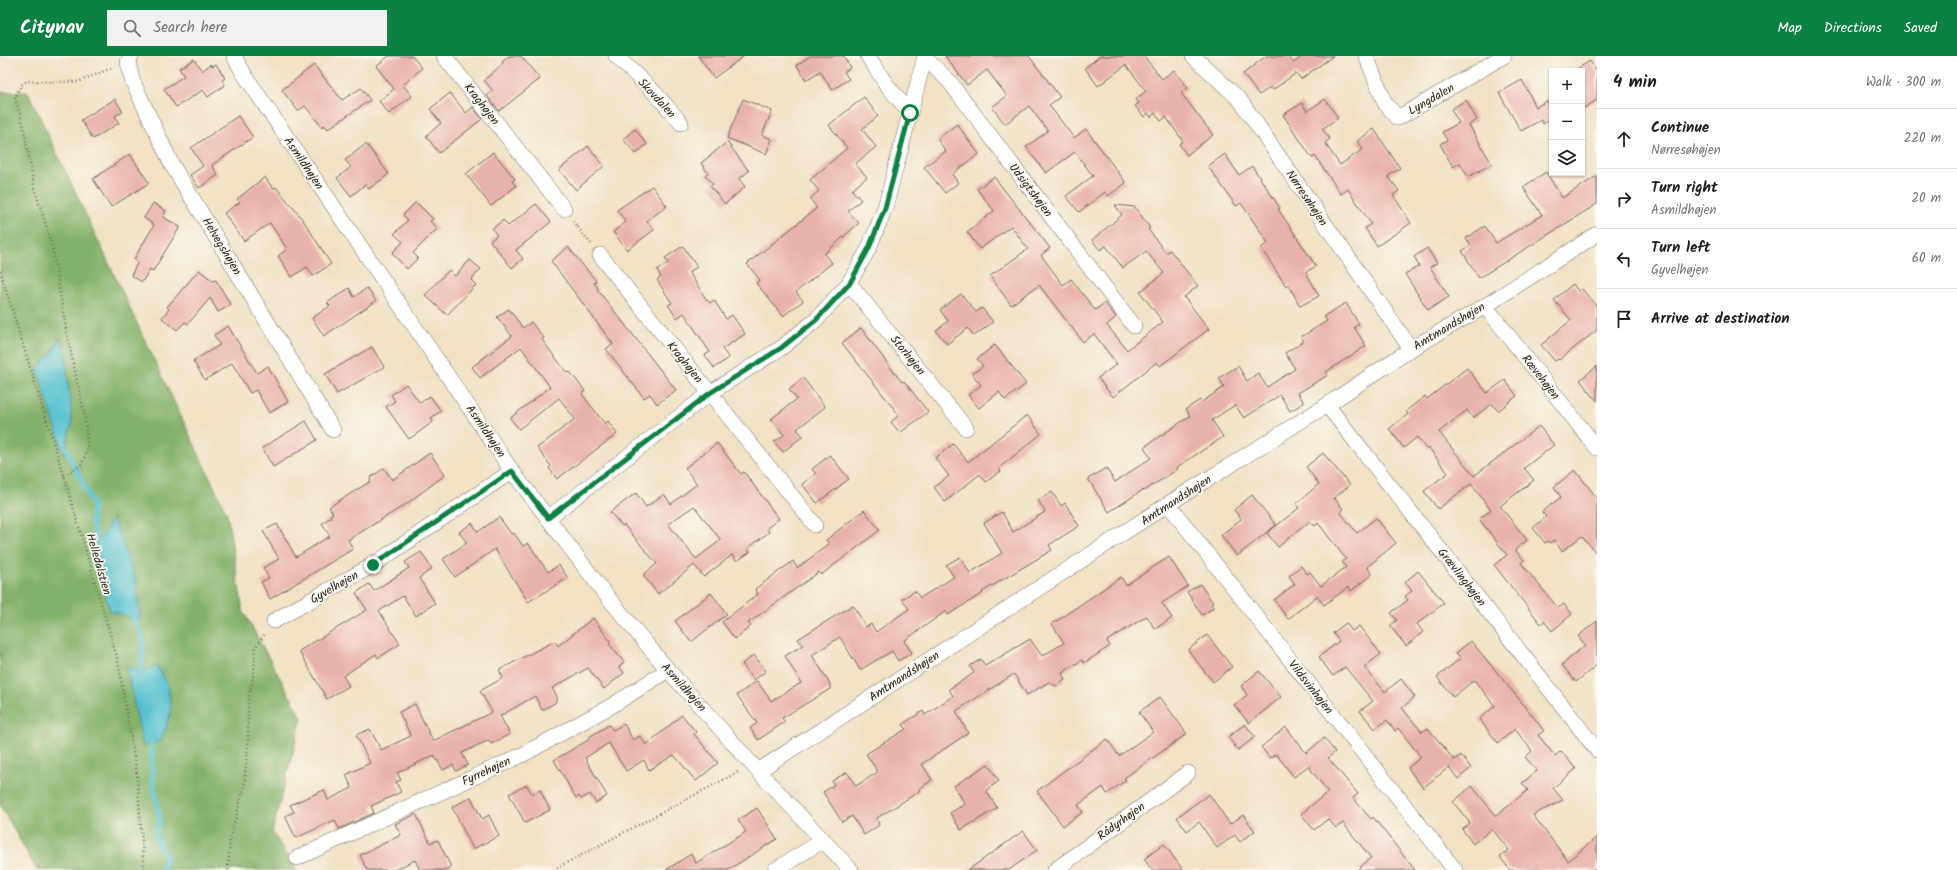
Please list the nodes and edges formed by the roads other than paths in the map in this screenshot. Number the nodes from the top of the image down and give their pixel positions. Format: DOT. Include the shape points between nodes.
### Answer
graph roads {
  1 [pos="234,56"];
  2 [pos="444,56"];
  3 [pos="616,56"];
  4 [pos="868,56"];
  5 [pos="1193,56"];
  6 [pos="1366,56"];
  7 [pos="1504,56"];
  8 [pos="925,57"];
  9 [pos="129,59"];
  10 [pos="910,113"];
  11 [pos="681,123"];
  12 [pos="564,209"];
  13 [pos="1597,234"];
  14 [pos="600,255"];
  15 [pos="850,283"];
  16 [pos="1485,306"];
  17 [pos="1134,326"];
  18 [pos="1411,349"];
  19 [pos="710,393"];
  20 [pos="1327,405"];
  21 [pos="966,428"];
  22 [pos="334,430"];
  23 [pos="1597,448"];
  24 [pos="512,471"];
  25 [pos="1168,504"];
  26 [pos="548,518"];
  27 [pos="815,525"];
  28 [pos="274,621"];
  29 [pos="668,670"];
  30 [pos="1597,750"];
  31 [pos="755,767"];
  32 [pos="1188,773"];
  33 [pos="824,840"];
  34 [pos="297,858"];
  35 [pos="774,870"];
  36 [pos="851,870"];
  37 [pos="1054,870"];
  38 [pos="1455,870"];
  1 -- 24 [label="street, Asmildhøjen"];
  2 -- 12 [label="street, Kraghøjen"];
  3 -- 11 [label="street, Skovdalen" via="654,92"];
  4 -- 10 [label="street" via="886,84"];
  5 -- 18 [label="street, Nørresøhøjen" via="1240,100"];
  6 -- 7 [label="street, Lyngdalen" via="1385,103 1398,118"];
  8 -- 10 [label="street"];
  8 -- 17 [label="street, Udsigtshøjen" via="949,81"];
  9 -- 22 [label="street, Helvegshøjen" via="132,80 172,165"];
  10 -- 15 [label="street" via="885,208 869,248"];
  13 -- 16 [label="street, Amtmandshøjen"];
  14 -- 19 [label="street, Kraghøjen"];
  15 -- 19 [label="street" via="816,320 781,348"];
  15 -- 21 [label="street, Storhøjen"];
  16 -- 18 [label="street, Amtmandshøjen"];
  16 -- 23 [label="street, Rævehøjen"];
  18 -- 20 [label="street, Amtmandshøjen"];
  19 -- 26 [label="street"];
  19 -- 27 [label="street, Kraghøjen"];
  20 -- 25 [label="street, Amtmandshøjen"];
  20 -- 30 [label="street, Grævlinghøjen"];
  24 -- 26 [label="street, Asmildhøjen"];
  24 -- 28 [label="street, Gyvelhøjen" via="373,565"];
  25 -- 31 [label="street, Amtmandshøjen"];
  25 -- 38 [label="street, Vildsvinhøjen"];
  26 -- 29 [label="street, Asmildhøjen" via="606,595"];
  29 -- 31 [label="street, Asmildhøjen"];
  29 -- 34 [label="street, Fyrrehøjen" via="613,705 522,755"];
  31 -- 33 [label="street, Asmildhøjen"];
  32 -- 37 [label="street, Rådyrhøjen"];
  33 -- 35 [label="street"];
  33 -- 36 [label="street, Asmildhøjen"];
}
